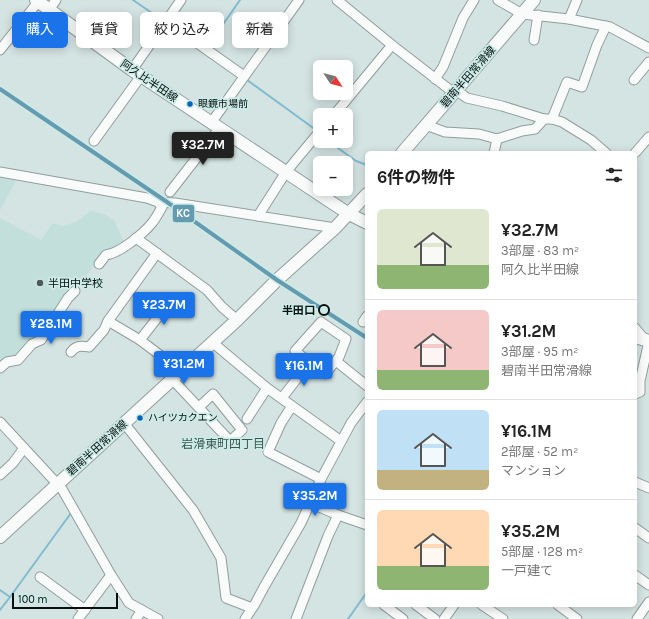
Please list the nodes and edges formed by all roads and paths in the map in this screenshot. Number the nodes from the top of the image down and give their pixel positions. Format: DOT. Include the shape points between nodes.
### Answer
graph roads {
  1 [pos="181,0"];
  2 [pos="299,0"];
  3 [pos="337,0"];
  4 [pos="474,0"];
  5 [pos="498,0"];
  6 [pos="534,0"];
  7 [pos="577,0"];
  8 [pos="37,1"];
  9 [pos="53,5"];
  10 [pos="172,12"];
  11 [pos="522,14"];
  12 [pos="538,15"];
  13 [pos="569,19"];
  14 [pos="606,26"];
  15 [pos="534,40"];
  16 [pos="392,45"];
  17 [pos="151,48"];
  18 [pos="204,48"];
  19 [pos="649,48"];
  20 [pos="0,50"];
  21 [pos="649,62"];
  22 [pos="137,73"];
  23 [pos="244,76"];
  24 [pos="435,79"];
  25 [pos="634,80"];
  26 [pos="455,92"];
  27 [pos="340,108"];
  28 [pos="548,119"];
  29 [pos="426,125"];
  30 [pos="215,126"];
  31 [pos="497,139"];
  32 [pos="94,140"];
  33 [pos="313,140"];
  34 [pos="648,142"];
  35 [pos="596,149"];
  36 [pos="404,151"];
  37 [pos="494,151"];
  38 [pos="637,151"];
  39 [pos="0,172"];
  40 [pos="286,172"];
  41 [pos="365,196"];
  42 [pos="158,202"];
  43 [pos="182,204"];
  44 [pos="349,214"];
  45 [pos="258,216"];
  46 [pos="365,222"];
  47 [pos="335,228"];
  48 [pos="136,238"];
  49 [pos="157,253"];
  50 [pos="99,264"];
  51 [pos="75,291"];
  52 [pos="172,299"];
  53 [pos="237,320"];
  54 [pos="108,321"];
  55 [pos="637,331"];
  56 [pos="140,340"];
  57 [pos="644,340"];
  58 [pos="212,342"];
  59 [pos="71,352"];
  60 [pos="336,361"];
  61 [pos="309,363"];
  62 [pos="0,368"];
  63 [pos="177,375"];
  64 [pos="365,384"];
  65 [pos="267,388"];
  66 [pos="637,393"];
  67 [pos="282,398"];
  68 [pos="365,405"];
  69 [pos="292,406"];
  70 [pos="199,407"];
  71 [pos="247,419"];
  72 [pos="0,422"];
  73 [pos="124,423"];
  74 [pos="342,441"];
  75 [pos="24,448"];
  76 [pos="0,475"];
  77 [pos="321,479"];
  78 [pos="57,484"];
  79 [pos="310,502"];
  80 [pos="338,515"];
  81 [pos="365,524"];
  82 [pos="637,529"];
  83 [pos="0,537"];
  84 [pos="649,538"];
  85 [pos="111,575"];
  86 [pos="637,576"];
  87 [pos="40,577"];
  88 [pos="649,585"];
  89 [pos="649,602"];
  90 [pos="387,607"];
  91 [pos="419,607"];
  92 [pos="453,607"];
  93 [pos="485,607"];
  94 [pos="561,607"];
  95 [pos="252,608"];
  96 [pos="85,610"];
  97 [pos="142,610"];
  98 [pos="78,619"];
  99 [pos="136,619"];
  100 [pos="158,619"];
  101 [pos="245,619"];
  102 [pos="296,619"];
  103 [pos="403,619"];
  104 [pos="435,619"];
  105 [pos="444,619"];
  106 [pos="503,619"];
  107 [pos="577,619"];
  108 [pos="637,619"];
  1 -- 10 [label="street"];
  2 -- 23 [label="street"];
  3 -- 16 [label="street"];
  4 -- 24 [label="street"];
  5 -- 11 [label="street"];
  6 -- 11 [label="main road, 碧南半田常滑線"];
  7 -- 13 [label="street"];
  8 -- 9 [label="main road, 阿久比半田線"];
  8 -- 20 [label="street"];
  9 -- 22 [label="main road, 阿久比半田線"];
  11 -- 12 [label="street"];
  11 -- 26 [label="main road, 碧南半田常滑線"];
  12 -- 13 [label="street"];
  12 -- 15 [label="street"];
  13 -- 14 [label="street"];
  14 -- 19 [label="street"];
  14 -- 28 [label="street" via="582,88 567,82"];
  16 -- 24 [label="street"];
  16 -- 27 [label="street"];
  17 -- 22 [label="street"];
  18 -- 23 [label="street"];
  21 -- 25 [label="street"];
  22 -- 30 [label="main road, 阿久比半田線"];
  22 -- 32 [label="street"];
  23 -- 30 [label="street"];
  24 -- 26 [label="street"];
  26 -- 28 [label="street" via="467,98"];
  26 -- 29 [label="main road, 碧南半田常滑線"];
  28 -- 31 [label="street" via="535,129"];
  28 -- 35 [label="street" via="562,122 576,130"];
  29 -- 31 [label="street" via="445,132 479,134"];
  29 -- 36 [label="main road, 碧南半田常滑線"];
  30 -- 40 [label="main road, 阿久比半田線"];
  30 -- 43 [label="street" via="170,194"];
  31 -- 37 [label="street"];
  33 -- 40 [label="street"];
  34 -- 38 [label="street"];
  39 -- 42 [label="street"];
  40 -- 44 [label="main road, 阿久比半田線"];
  40 -- 45 [label="street"];
  41 -- 44 [label="main road, 碧南半田常滑線"];
  42 -- 43 [label="street"];
  42 -- 48 [label="street" via="162,207 159,212"];
  43 -- 45 [label="street"];
  44 -- 46 [label="main road, 阿久比半田線"];
  44 -- 47 [label="main road, 碧南半田常滑線"];
  45 -- 47 [label="street"];
  47 -- 53 [label="main road, 碧南半田常滑線"];
  48 -- 49 [label="street"];
  48 -- 50 [label="street" via="112,254 106,255"];
  49 -- 53 [label="street" via="207,290"];
  49 -- 54 [label="street"];
  51 -- 62 [label="street" via="41,340 32,344 18,360 7,362"];
  52 -- 56 [label="street"];
  53 -- 58 [label="main road, 碧南半田常滑線"];
  54 -- 56 [label="street"];
  54 -- 59 [label="street" via="104,330 89,347 74,347"];
  55 -- 57 [label="street"];
  56 -- 63 [label="street"];
  57 -- 66 [label="street" via="640,392"];
  58 -- 63 [label="main road, 碧南半田常滑線"];
  58 -- 65 [label="street"];
  60 -- 61 [label="street" via="325,374"];
  60 -- 61 [label="street" via="346,339 321,322 295,351"];
  60 -- 64 [label="street"];
  61 -- 67 [label="street"];
  63 -- 70 [label="street"];
  63 -- 73 [label="main road, 碧南半田常滑線"];
  65 -- 67 [label="street"];
  65 -- 71 [label="street"];
  67 -- 69 [label="street"];
  68 -- 74 [label="street" via="351,423"];
  69 -- 74 [label="street"];
  69 -- 77 [label="street" via="268,452"];
  70 -- 70 [label="street" via="230,441 242,430 214,394"];
  72 -- 75 [label="street"];
  73 -- 78 [label="main road, 碧南半田常滑線"];
  73 -- 95 [label="street" via="193,510 203,527 221,558 226,598"];
  74 -- 77 [label="street"];
  75 -- 76 [label="street"];
  75 -- 78 [label="street"];
  77 -- 79 [label="street"];
  78 -- 83 [label="main road, 碧南半田常滑線"];
  78 -- 85 [label="street"];
  79 -- 80 [label="street"];
  79 -- 95 [label="street" via="301,523"];
  80 -- 81 [label="street"];
  80 -- 102 [label="street"];
  82 -- 84 [label="street"];
  85 -- 96 [label="street"];
  85 -- 97 [label="street" via="129,603"];
  86 -- 88 [label="street"];
  87 -- 96 [label="street"];
  89 -- 108 [label="street"];
  90 -- 103 [label="street"];
  91 -- 104 [label="street"];
  92 -- 105 [label="street"];
  93 -- 106 [label="street"];
  94 -- 107 [label="street"];
  95 -- 101 [label="street"];
  96 -- 98 [label="street"];
  97 -- 99 [label="street"];
  97 -- 100 [label="street"];
}
